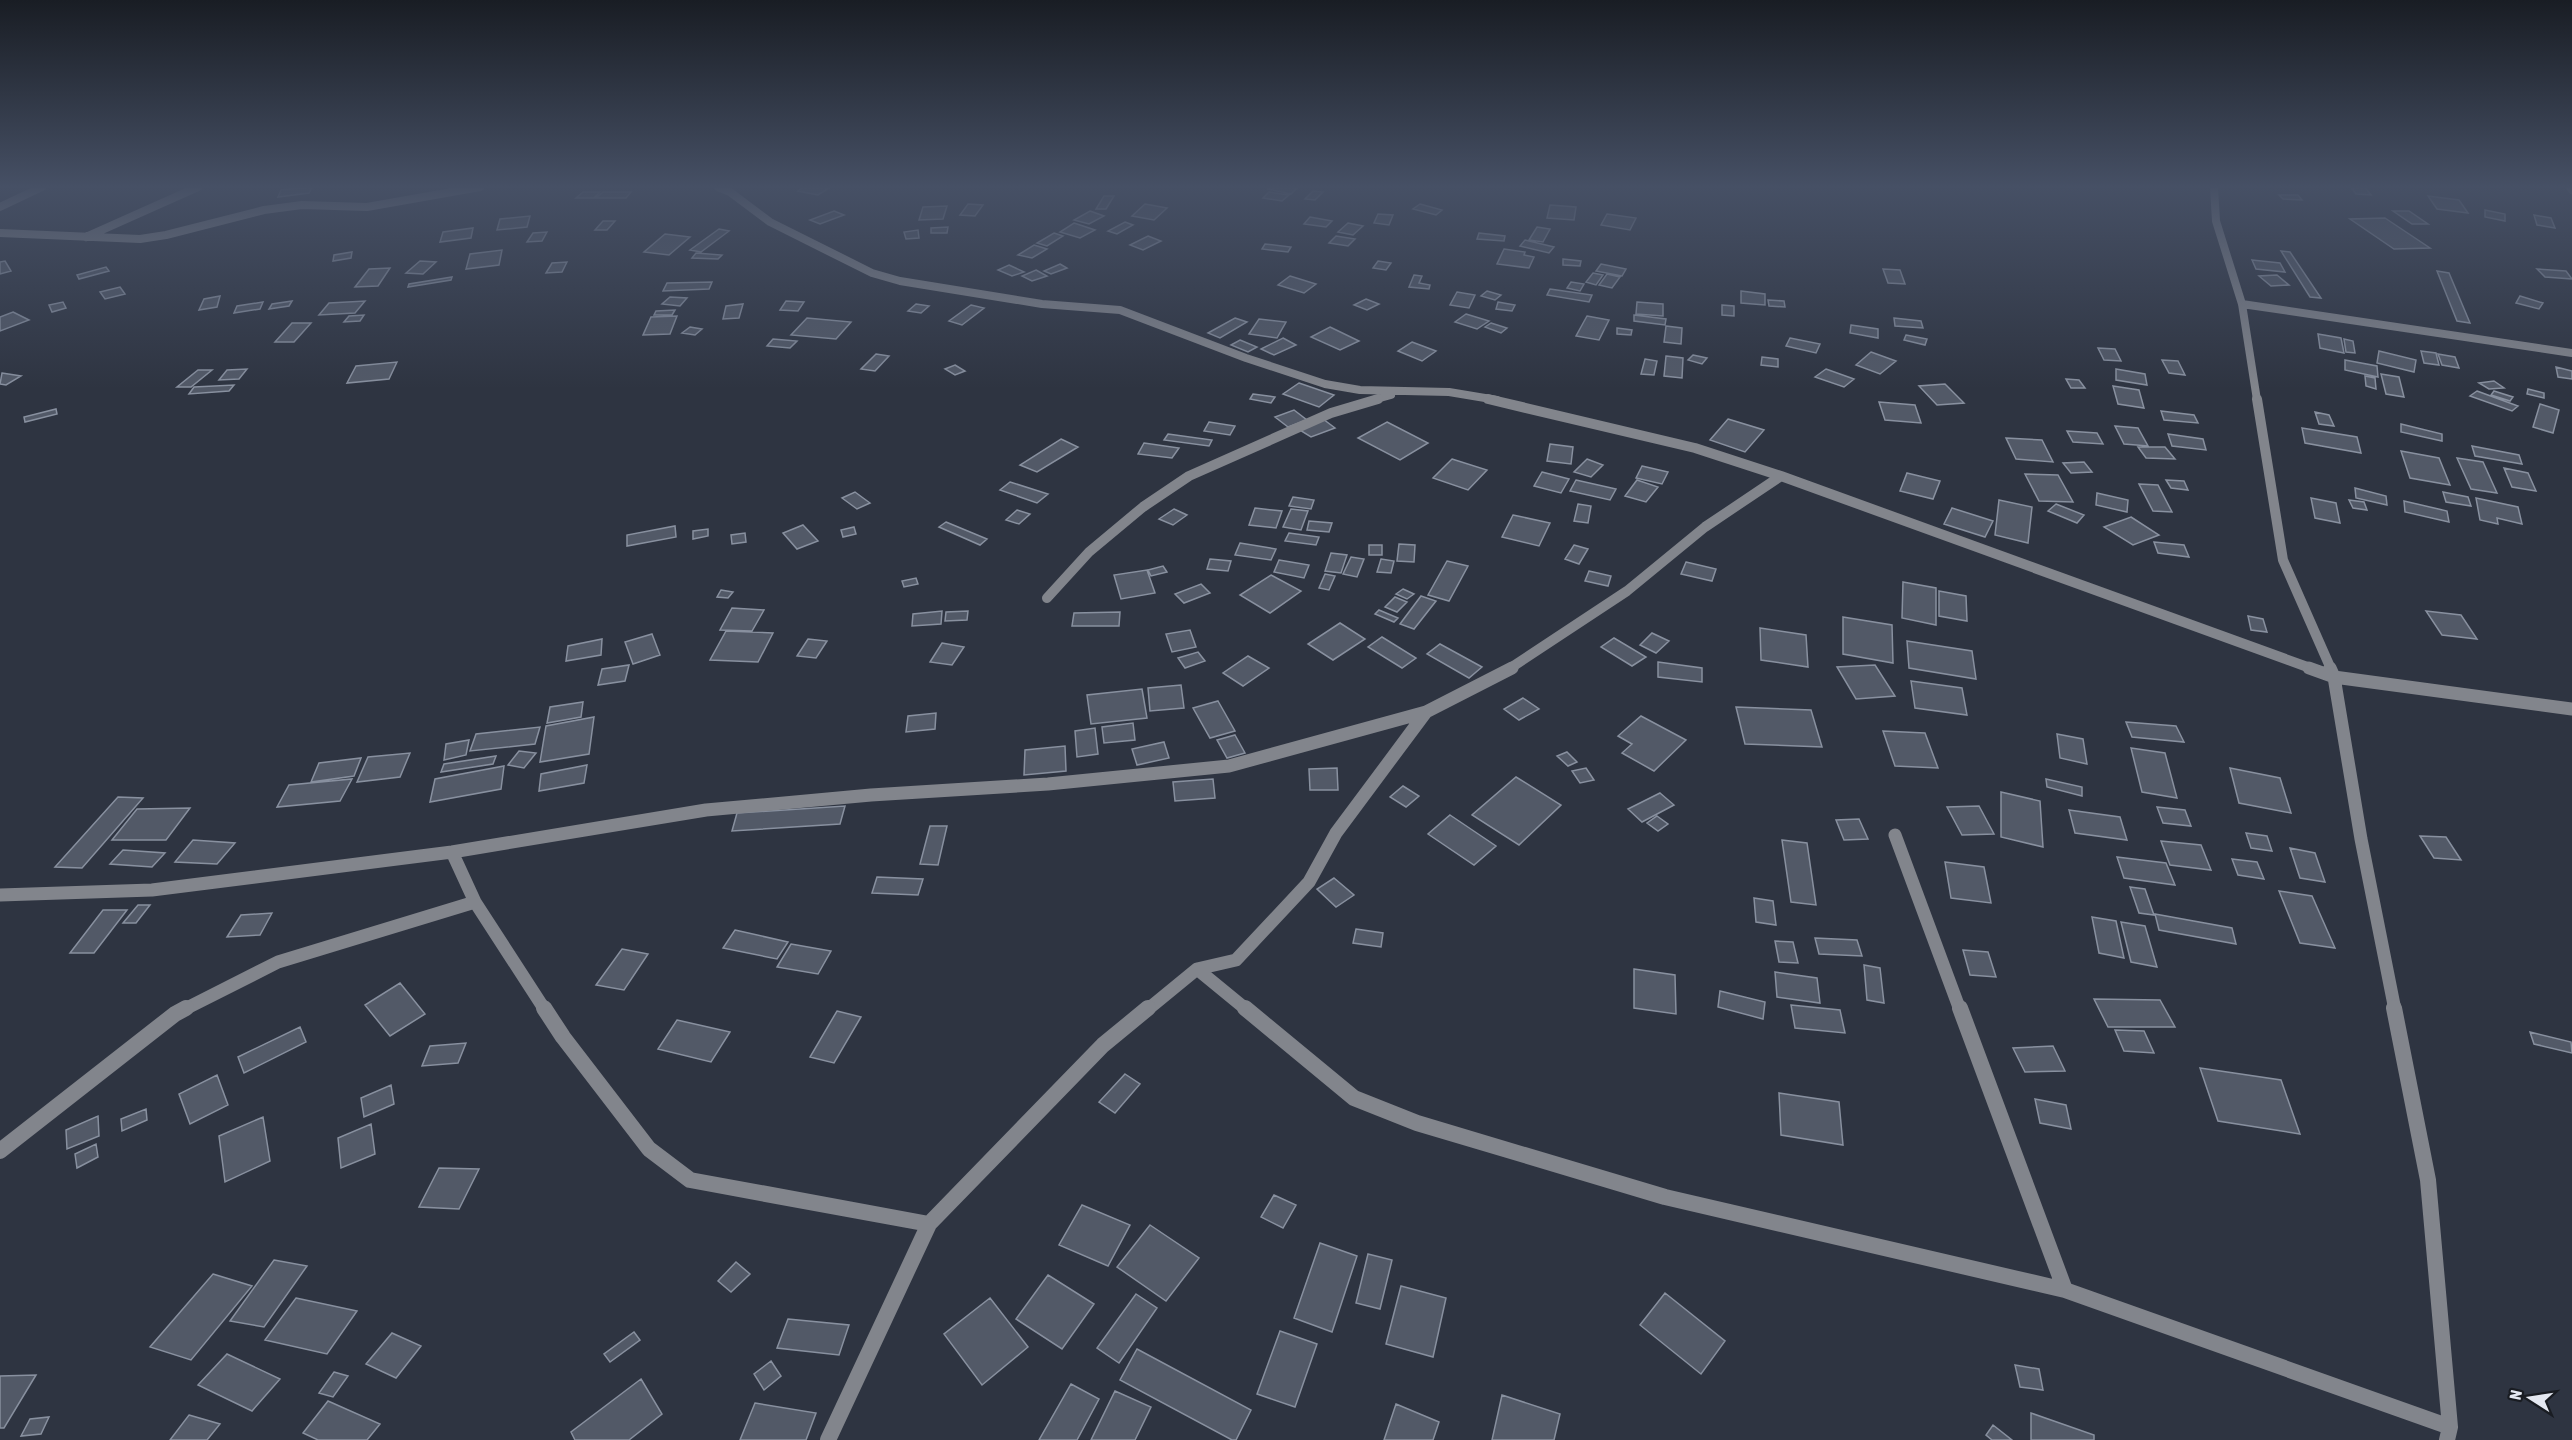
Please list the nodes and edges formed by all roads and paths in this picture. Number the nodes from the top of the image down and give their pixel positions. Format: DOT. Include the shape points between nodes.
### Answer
graph roads {
  1 [pos="834,254"];
  2 [pos="2226,254"];
  3 [pos="2242,304"];
  4 [pos="2572,353"];
  5 [pos="1403,391"];
  6 [pos="1780,476"];
  7 [pos="1047,598"];
  8 [pos="2334,677"];
  9 [pos="2572,709"];
  10 [pos="1426,712"];
  11 [pos="1895,835"];
  12 [pos="452,852"];
  13 [pos="0,895"];
  14 [pos="475,902"];
  15 [pos="1197,969"];
  16 [pos="0,1151"];
  17 [pos="929,1224"];
  18 [pos="2065,1290"];
  19 [pos="2448,1433"];
  20 [pos="828,1440"];
  1 -- 5 [label="street" via="872,273 900,281 1042,304 1119,310 1298,377 1360,390"];
  2 -- 3 [label="street"];
  3 -- 4 [label="street"];
  3 -- 8 [label="street" via="2283,560"];
  5 -- 6 [label="street" via="1449,392 1517,404 1695,448"];
  5 -- 7 [label="street" via="1331,413 1189,476 1143,507 1089,552"];
  6 -- 8 [label="street"];
  6 -- 10 [label="street" via="1705,527 1627,591 1504,673"];
  8 -- 9 [label="street"];
  8 -- 19 [label="street" via="2361,838 2428,1180"];
  10 -- 12 [label="street" via="1228,766 706,810"];
  10 -- 15 [label="street" via="1336,833 1309,882 1236,960"];
  11 -- 18 [label="street"];
  12 -- 13 [label="street" via="152,890"];
  12 -- 14 [label="street"];
  14 -- 16 [label="street" via="278,962 175,1014"];
  14 -- 17 [label="street" via="563,1037 634,1130 649,1149 690,1180"];
  15 -- 17 [label="street" via="1103,1045"];
  15 -- 18 [label="street" via="1354,1098 1417,1123 1665,1197"];
  17 -- 20 [label="street"];
  18 -- 19 [label="street"];
}
